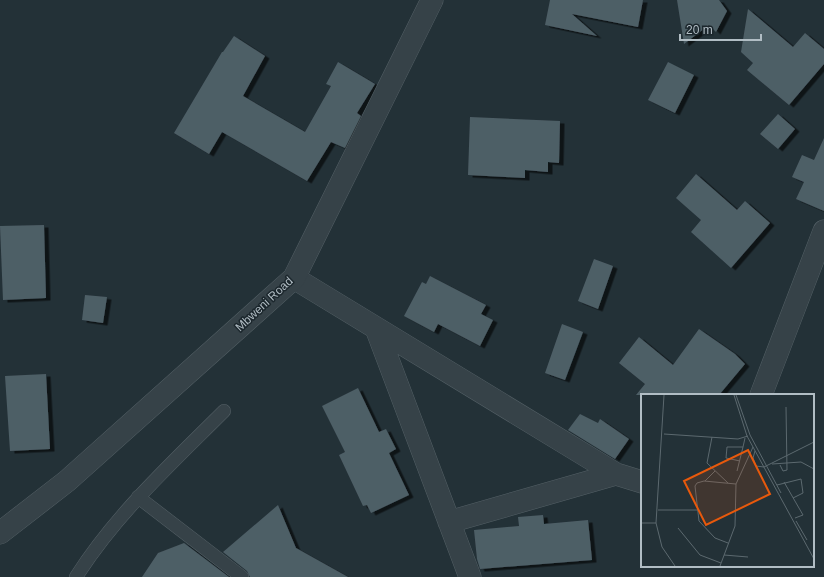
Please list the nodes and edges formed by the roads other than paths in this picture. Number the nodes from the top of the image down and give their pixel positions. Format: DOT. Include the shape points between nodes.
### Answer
graph roads {
  1 [pos="432,0"];
  2 [pos="824,231"];
  3 [pos="294,278"];
  4 [pos="376,328"];
  5 [pos="761,394"];
  6 [pos="224,411"];
  7 [pos="616,474"];
  8 [pos="641,482"];
  9 [pos="138,497"];
  10 [pos="449,522"];
  11 [pos="0,533"];
  12 [pos="76,577"];
  13 [pos="242,577"];
  14 [pos="470,577"];
  1 -- 3 [label="street, Mbweni Road"];
  2 -- 5 [label="street"];
  3 -- 4 [label="street"];
  3 -- 11 [label="street, Mbweni Road" via="67,481"];
  4 -- 7 [label="street"];
  4 -- 10 [label="street"];
  6 -- 9 [label="lane"];
  7 -- 8 [label="street"];
  7 -- 10 [label="street"];
  9 -- 12 [label="lane"];
  9 -- 13 [label="lane"];
  10 -- 14 [label="street"];
}
